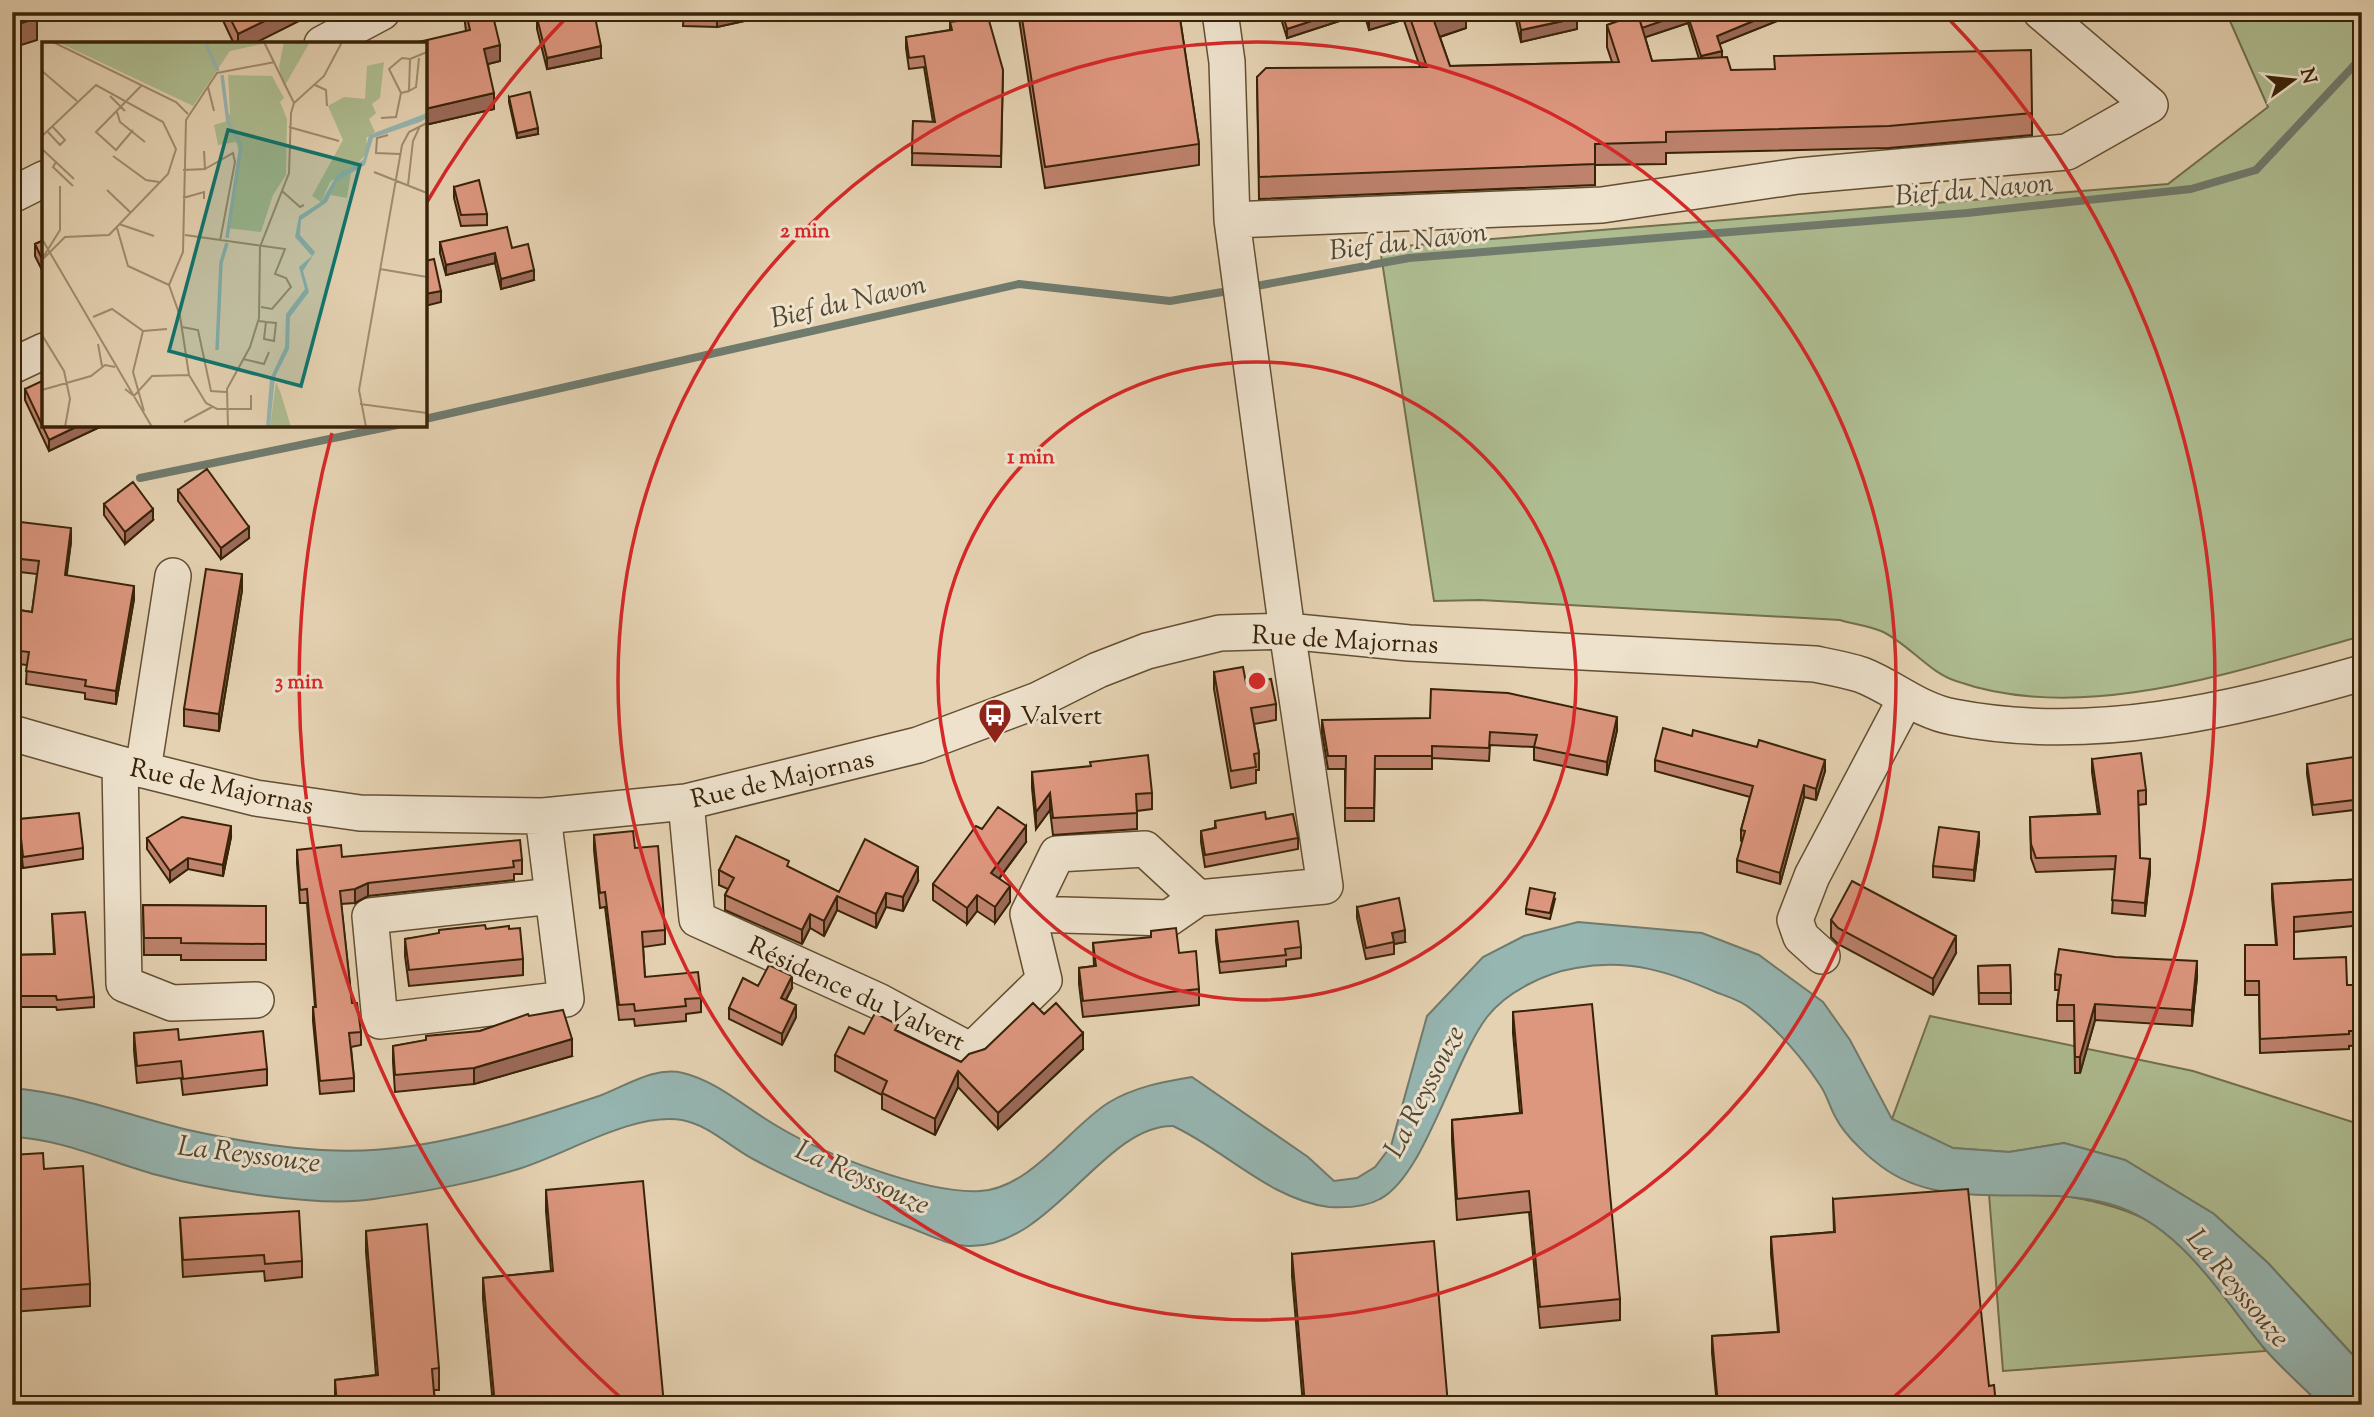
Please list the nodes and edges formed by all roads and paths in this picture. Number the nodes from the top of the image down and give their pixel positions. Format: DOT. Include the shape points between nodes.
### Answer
graph roads {
  1 [pos="382,12"];
  2 [pos="1220,12"];
  3 [pos="2041,12"];
  4 [pos="326,42"];
  5 [pos="42,180"];
  6 [pos="12,194"];
  7 [pos="1232,220"];
  8 [pos="42,352"];
  9 [pos="12,366"];
  10 [pos="173,576"];
  11 [pos="1287,631"];
  12 [pos="2362,673"];
  13 [pos="1905,700"];
  14 [pos="12,733"];
  15 [pos="131,767"];
  16 [pos="686,802"];
  17 [pos="543,816"];
  18 [pos="554,896"];
  19 [pos="1198,898"];
  20 [pos="1028,914"];
  21 [pos="1822,956"];
  22 [pos="256,1000"];
  1 -- 4 [label="street"];
  2 -- 7 [label="street" via="1227,62"];
  3 -- 7 [label="street" via="2150,105 2067,152 1798,176 1602,205"];
  5 -- 6 [label="street"];
  7 -- 11 [label="street"];
  8 -- 9 [label="street"];
  10 -- 15 [label="street"];
  11 -- 13 [label="street, Rue de Majornas" via="1409,643 1815,664 1863,676"];
  11 -- 16 [label="street, Rue de Majornas" via="1220,633 1147,650 918,745"];
  11 -- 19 [label="street" via="1325,886"];
  12 -- 13 [label="street, Rue de Majornas" via="2219,711 2099,726 2030,726 1951,717"];
  13 -- 21 [label="street" via="1812,876 1795,920 1801,937"];
  14 -- 15 [label="street, Rue de Majornas"];
  15 -- 17 [label="street, Rue de Majornas" via="256,798 360,813"];
  15 -- 22 [label="street" via="124,984 172,1003"];
  16 -- 17 [label="street, Rue de Majornas"];
  16 -- 20 [label="street, Résidence du Valvert" via="697,919 878,1001 971,1051 1044,980"];
  17 -- 18 [label="street"];
  18 -- 18 [label="street" via="566,999 380,1021 370,916"];
  19 -- 20 [label="street" via="1169,918"];
  19 -- 20 [label="street" via="1145,849 1057,854"];
}
